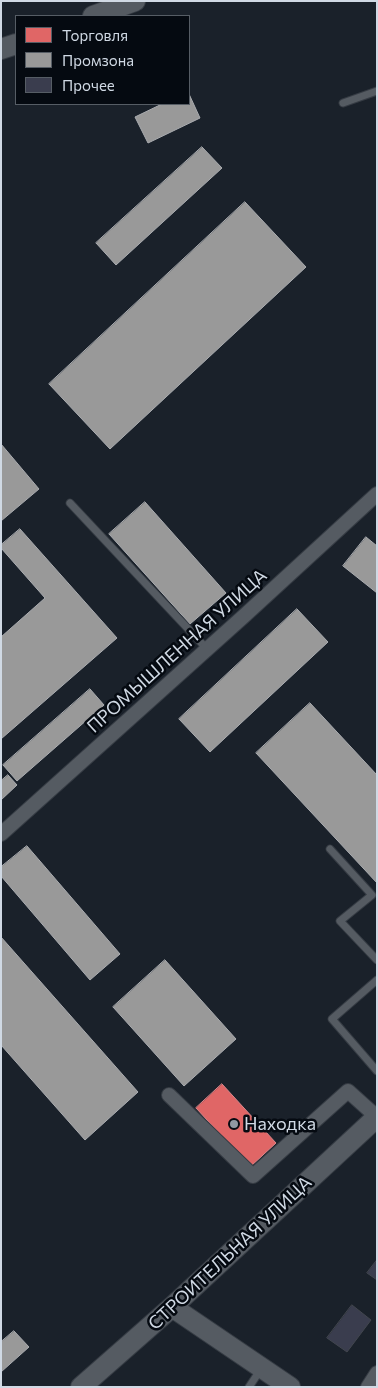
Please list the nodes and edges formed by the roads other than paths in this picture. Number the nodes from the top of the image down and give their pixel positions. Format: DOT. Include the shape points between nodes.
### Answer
graph roads {
  1 [pos="135,1"];
  2 [pos="96,15"];
  3 [pos="15,44"];
  4 [pos="1,49"];
  5 [pos="377,91"];
  6 [pos="344,103"];
  7 [pos="377,494"];
  8 [pos="70,503"];
  9 [pos="207,649"];
  10 [pos="1,834"];
  11 [pos="330,849"];
  12 [pos="377,960"];
  13 [pos="377,980"];
  14 [pos="377,1071"];
  15 [pos="170,1095"];
  16 [pos="377,1117"];
  17 [pos="172,1307"];
  18 [pos="261,1369"];
  19 [pos="377,1373"];
  20 [pos="81,1387"];
  21 [pos="250,1387"];
  22 [pos="290,1387"];
  23 [pos="368,1387"];
  1 -- 2 [label="main road"];
  3 -- 4 [label="main road"];
  5 -- 6 [label="lane"];
  7 -- 9 [label="street, ПРОМЫШЛЕННАЯ УЛИЦА"];
  8 -- 9 [label="lane"];
  9 -- 10 [label="street, ПРОМЫШЛЕННАЯ УЛИЦА"];
  11 -- 12 [label="lane" via="372,895 340,921"];
  13 -- 14 [label="lane" via="332,1019"];
  15 -- 16 [label="street" via="254,1176 348,1091"];
  16 -- 17 [label="main road, СТРОИТЕЛЬНАЯ УЛИЦА"];
  17 -- 18 [label="main road"];
  17 -- 20 [label="main road, СТРОИТЕЛЬНАЯ УЛИЦА"];
  18 -- 21 [label="lane"];
  18 -- 22 [label="main road"];
  19 -- 23 [label="street"];
}
